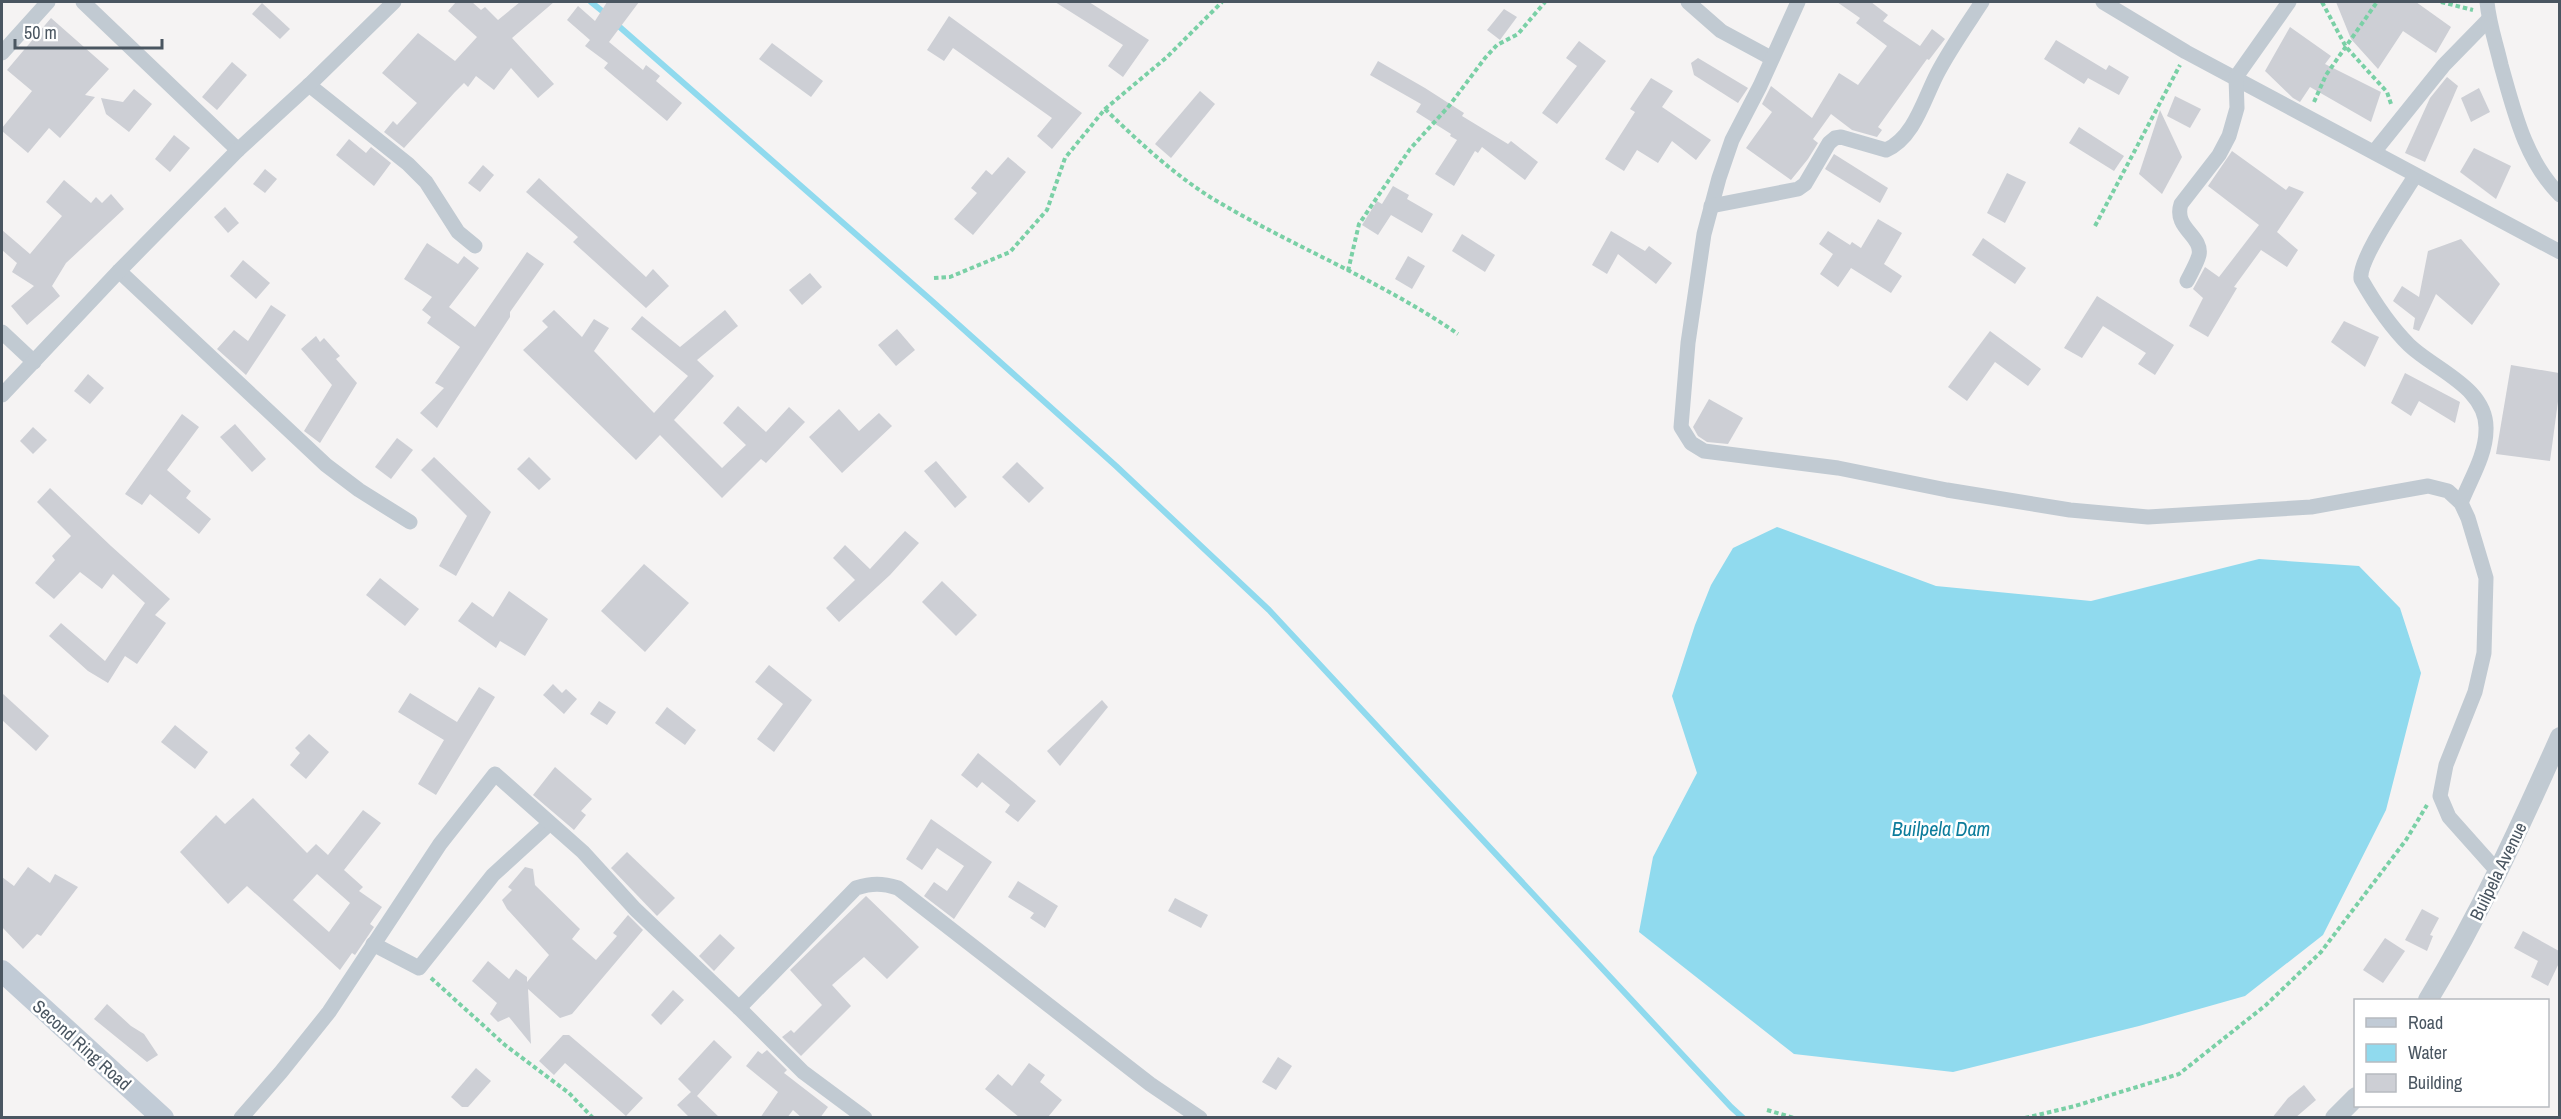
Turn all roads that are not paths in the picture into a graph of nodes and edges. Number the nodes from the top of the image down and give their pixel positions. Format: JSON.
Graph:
{"nodes":[{"id":1,"x":48,"y":2,"type":"edge"},
{"id":2,"x":83,"y":2,"type":"edge"},
{"id":3,"x":394,"y":2,"type":"edge"},
{"id":4,"x":1688,"y":2,"type":"edge"},
{"id":5,"x":1798,"y":2,"type":"edge"},
{"id":6,"x":1982,"y":2,"type":"edge"},
{"id":7,"x":2103,"y":2,"type":"edge"},
{"id":8,"x":2289,"y":2,"type":"edge"},
{"id":9,"x":2488,"y":12,"type":"edge"},
{"id":10,"x":2,"y":53,"type":"edge"},
{"id":11,"x":1771,"y":58,"type":"junction"},
{"id":12,"x":2236,"y":76,"type":"junction"},
{"id":13,"x":309,"y":85,"type":"junction"},
{"id":14,"x":238,"y":150,"type":"junction"},
{"id":15,"x":2374,"y":152,"type":"junction"},
{"id":16,"x":2415,"y":176,"type":"junction"},
{"id":17,"x":2559,"y":195,"type":"edge"},
{"id":18,"x":1711,"y":206,"type":"junction"},
{"id":19,"x":475,"y":246,"type":"dead end"},
{"id":20,"x":2559,"y":252,"type":"edge"},
{"id":21,"x":119,"y":271,"type":"junction"},
{"id":22,"x":2187,"y":281,"type":"dead end"},
{"id":23,"x":2,"y":332,"type":"edge"},
{"id":24,"x":34,"y":363,"type":"junction"},
{"id":25,"x":2,"y":395,"type":"edge"},
{"id":26,"x":2461,"y":503,"type":"junction"},
{"id":27,"x":410,"y":522,"type":"dead end"},
{"id":28,"x":2559,"y":737,"type":"edge"},
{"id":29,"x":549,"y":824,"type":"junction"},
{"id":30,"x":2498,"y":872,"type":"junction"},
{"id":31,"x":373,"y":944,"type":"junction"},
{"id":32,"x":2,"y":971,"type":"edge"},
{"id":33,"x":2429,"y":999,"type":"edge"},
{"id":34,"x":739,"y":1008,"type":"junction"},
{"id":35,"x":2354,"y":1098,"type":"edge"},
{"id":36,"x":163,"y":1118,"type":"edge"},
{"id":37,"x":241,"y":1118,"type":"edge"},
{"id":38,"x":865,"y":1118,"type":"edge"},
{"id":39,"x":1200,"y":1118,"type":"edge"},
{"id":40,"x":2335,"y":1118,"type":"edge"}],
"edges":[{"from":1,"to":10,"type":"street"},
{"from":2,"to":14,"type":"street"},
{"from":3,"to":13,"type":"street"},
{"from":4,"to":11,"type":"street"},
{"from":5,"to":11,"type":"street"},
{"from":6,"to":18,"type":"street"},
{"from":7,"to":12,"type":"street"},
{"from":8,"to":12,"type":"street"},
{"from":9,"to":15,"type":"street"},
{"from":9,"to":17,"type":"street"},
{"from":11,"to":18,"type":"street"},
{"from":12,"to":15,"type":"street"},
{"from":12,"to":22,"type":"street"},
{"from":13,"to":14,"type":"street"},
{"from":13,"to":19,"type":"street"},
{"from":14,"to":21,"type":"street"},
{"from":15,"to":16,"type":"street"},
{"from":16,"to":20,"type":"street"},
{"from":16,"to":26,"type":"street"},
{"from":18,"to":26,"type":"street"},
{"from":21,"to":24,"type":"street"},
{"from":21,"to":27,"type":"street"},
{"from":23,"to":24,"type":"street"},
{"from":24,"to":25,"type":"street"},
{"from":26,"to":30,"type":"street"},
{"from":28,"to":30,"type":"street","name":"Builpela Avenue"},
{"from":29,"to":31,"type":"street"},
{"from":29,"to":31,"type":"street"},
{"from":29,"to":34,"type":"street"},
{"from":30,"to":33,"type":"street","name":"Builpela Avenue"},
{"from":31,"to":37,"type":"street"},
{"from":32,"to":36,"type":"main road","name":"Second Ring Road"},
{"from":34,"to":38,"type":"street"},
{"from":34,"to":39,"type":"street"},
{"from":35,"to":40,"type":"street"}]}
